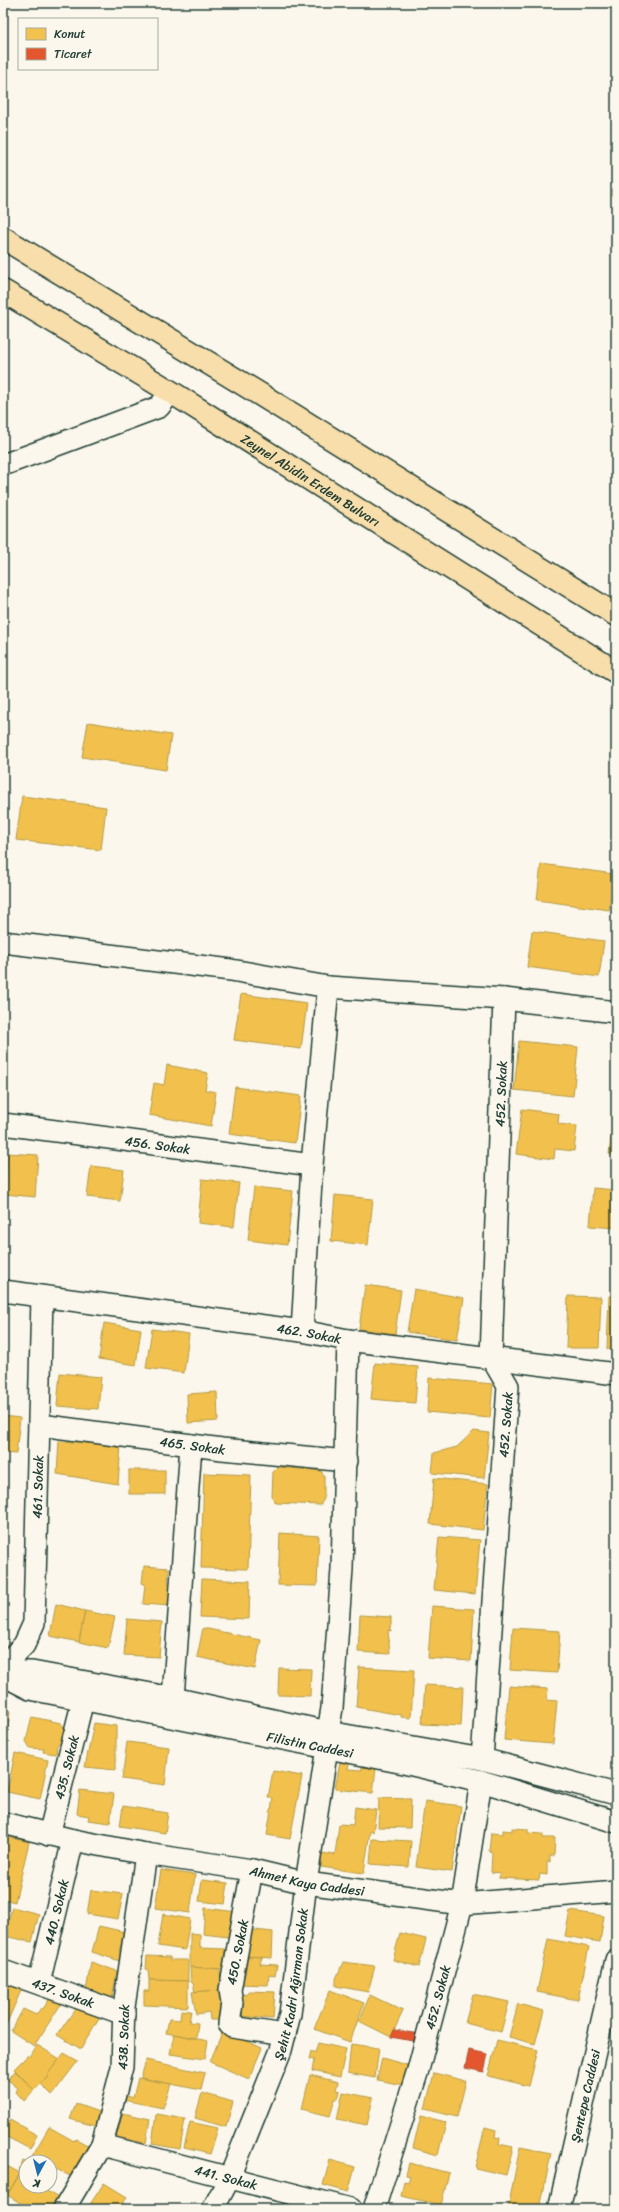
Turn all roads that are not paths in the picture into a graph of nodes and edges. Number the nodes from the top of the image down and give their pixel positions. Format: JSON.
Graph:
{"nodes":[{"id":1,"x":3,"y":238,"type":"edge"},
{"id":2,"x":3,"y":291,"type":"edge"},
{"id":3,"x":171,"y":392,"type":"junction"},
{"id":4,"x":3,"y":465,"type":"edge"},
{"id":5,"x":616,"y":615,"type":"edge"},
{"id":6,"x":616,"y":672,"type":"edge"},
{"id":7,"x":3,"y":942,"type":"edge"},
{"id":8,"x":328,"y":987,"type":"junction"},
{"id":9,"x":504,"y":999,"type":"junction"},
{"id":10,"x":616,"y":1012,"type":"edge"},
{"id":11,"x":3,"y":1124,"type":"edge"},
{"id":12,"x":312,"y":1165,"type":"junction"},
{"id":13,"x":3,"y":1291,"type":"edge"},
{"id":14,"x":42,"y":1297,"type":"junction"},
{"id":15,"x":302,"y":1331,"type":"junction"},
{"id":16,"x":348,"y":1340,"type":"junction"},
{"id":17,"x":491,"y":1357,"type":"junction"},
{"id":18,"x":616,"y":1374,"type":"edge"},
{"id":19,"x":40,"y":1425,"type":"junction"},
{"id":20,"x":191,"y":1445,"type":"junction"},
{"id":21,"x":346,"y":1461,"type":"junction"},
{"id":22,"x":3,"y":1666,"type":"edge"},
{"id":23,"x":3,"y":1673,"type":"edge"},
{"id":24,"x":173,"y":1698,"type":"junction"},
{"id":25,"x":83,"y":1700,"type":"junction"},
{"id":26,"x":328,"y":1740,"type":"junction"},
{"id":27,"x":482,"y":1759,"type":"junction"},
{"id":28,"x":481,"y":1781,"type":"junction"},
{"id":29,"x":616,"y":1794,"type":"edge"},
{"id":30,"x":616,"y":1822,"type":"edge"},
{"id":31,"x":3,"y":1823,"type":"edge"},
{"id":32,"x":49,"y":1835,"type":"junction"},
{"id":33,"x":73,"y":1840,"type":"junction"},
{"id":34,"x":146,"y":1854,"type":"junction"},
{"id":35,"x":252,"y":1870,"type":"junction"},
{"id":36,"x":306,"y":1882,"type":"junction"},
{"id":37,"x":616,"y":1891,"type":"edge"},
{"id":38,"x":462,"y":1904,"type":"junction"},
{"id":39,"x":616,"y":1960,"type":"edge"},
{"id":40,"x":3,"y":1971,"type":"edge"},
{"id":41,"x":39,"y":1983,"type":"junction"},
{"id":42,"x":611,"y":2007,"type":"edge"},
{"id":43,"x":124,"y":2014,"type":"junction"},
{"id":44,"x":285,"y":2035,"type":"junction"},
{"id":45,"x":102,"y":2145,"type":"junction"},
{"id":46,"x":230,"y":2176,"type":"junction"},
{"id":47,"x":64,"y":2209,"type":"edge"},
{"id":48,"x":214,"y":2209,"type":"edge"},
{"id":49,"x":351,"y":2209,"type":"edge"},
{"id":50,"x":374,"y":2209,"type":"edge"},
{"id":51,"x":559,"y":2209,"type":"edge"}],
"edges":[{"from":1,"to":5,"type":"main road"},
{"from":2,"to":3,"type":"main road","name":"Zeynel Abidin Erdem Bulvarı"},
{"from":3,"to":4,"type":"street"},
{"from":3,"to":6,"type":"main road","name":"Zeynel Abidin Erdem Bulvarı"},
{"from":7,"to":8,"type":"street"},
{"from":8,"to":9,"type":"street"},
{"from":8,"to":12,"type":"street"},
{"from":9,"to":10,"type":"street"},
{"from":9,"to":17,"type":"street","name":"452. Sokak"},
{"from":11,"to":12,"type":"street","name":"456. Sokak"},
{"from":12,"to":15,"type":"street"},
{"from":13,"to":14,"type":"street","name":"462. Sokak"},
{"from":14,"to":15,"type":"street","name":"462. Sokak"},
{"from":14,"to":19,"type":"street","name":"461. Sokak"},
{"from":15,"to":16,"type":"street","name":"462. Sokak"},
{"from":16,"to":17,"type":"street","name":"462. Sokak"},
{"from":16,"to":21,"type":"street","name":"Şehit Kadri Ağırman Sokak"},
{"from":17,"to":18,"type":"street","name":"462. Sokak"},
{"from":17,"to":27,"type":"street","name":"452. Sokak"},
{"from":19,"to":20,"type":"street","name":"465. Sokak"},
{"from":19,"to":22,"type":"street","name":"461. Sokak"},
{"from":20,"to":21,"type":"street","name":"465. Sokak"},
{"from":20,"to":24,"type":"street"},
{"from":21,"to":26,"type":"street","name":"Şehit Kadri Ağırman Sokak"},
{"from":23,"to":24,"type":"street","name":"Filistin Caddesi"},
{"from":23,"to":25,"type":"street","name":"Filistin Caddesi"},
{"from":24,"to":26,"type":"street","name":"Filistin Caddesi"},
{"from":25,"to":26,"type":"street","name":"Filistin Caddesi"},
{"from":25,"to":32,"type":"street","name":"435. Sokak"},
{"from":26,"to":27,"type":"street","name":"Filistin Caddesi"},
{"from":26,"to":28,"type":"street","name":"Filistin Caddesi"},
{"from":26,"to":36,"type":"street","name":"Şehit Kadri Ağırman Sokak"},
{"from":27,"to":29,"type":"street","name":"Filistin Caddesi"},
{"from":28,"to":30,"type":"street","name":"Filistin Caddesi"},
{"from":28,"to":38,"type":"street","name":"452. Sokak"},
{"from":31,"to":32,"type":"street","name":"Ahmet Kaya Caddesi"},
{"from":32,"to":33,"type":"street","name":"Ahmet Kaya Caddesi"},
{"from":33,"to":34,"type":"street","name":"Ahmet Kaya Caddesi"},
{"from":33,"to":41,"type":"street","name":"440. Sokak"},
{"from":34,"to":35,"type":"street","name":"Ahmet Kaya Caddesi"},
{"from":34,"to":43,"type":"street","name":"438. Sokak"},
{"from":35,"to":36,"type":"street","name":"Ahmet Kaya Caddesi"},
{"from":35,"to":44,"type":"street","name":"450. Sokak"},
{"from":36,"to":38,"type":"street","name":"Ahmet Kaya Caddesi"},
{"from":36,"to":44,"type":"street","name":"Şehit Kadri Ağırman Sokak"},
{"from":37,"to":38,"type":"street","name":"Ahmet Kaya Caddesi"},
{"from":38,"to":50,"type":"street","name":"452. Sokak"},
{"from":39,"to":42,"type":"street","name":"Şentepe Caddesi"},
{"from":40,"to":41,"type":"street","name":"437. Sokak"},
{"from":41,"to":43,"type":"street","name":"437. Sokak"},
{"from":42,"to":51,"type":"street","name":"Şentepe Caddesi"},
{"from":43,"to":45,"type":"street","name":"438. Sokak"},
{"from":44,"to":46,"type":"street","name":"Şehit Kadri Ağırman Sokak"},
{"from":45,"to":46,"type":"street","name":"441. Sokak"},
{"from":45,"to":47,"type":"street","name":"438. Sokak"},
{"from":46,"to":48,"type":"street","name":"Şehit Kadri Ağırman Sokak"},
{"from":46,"to":49,"type":"street","name":"441. Sokak"}]}
